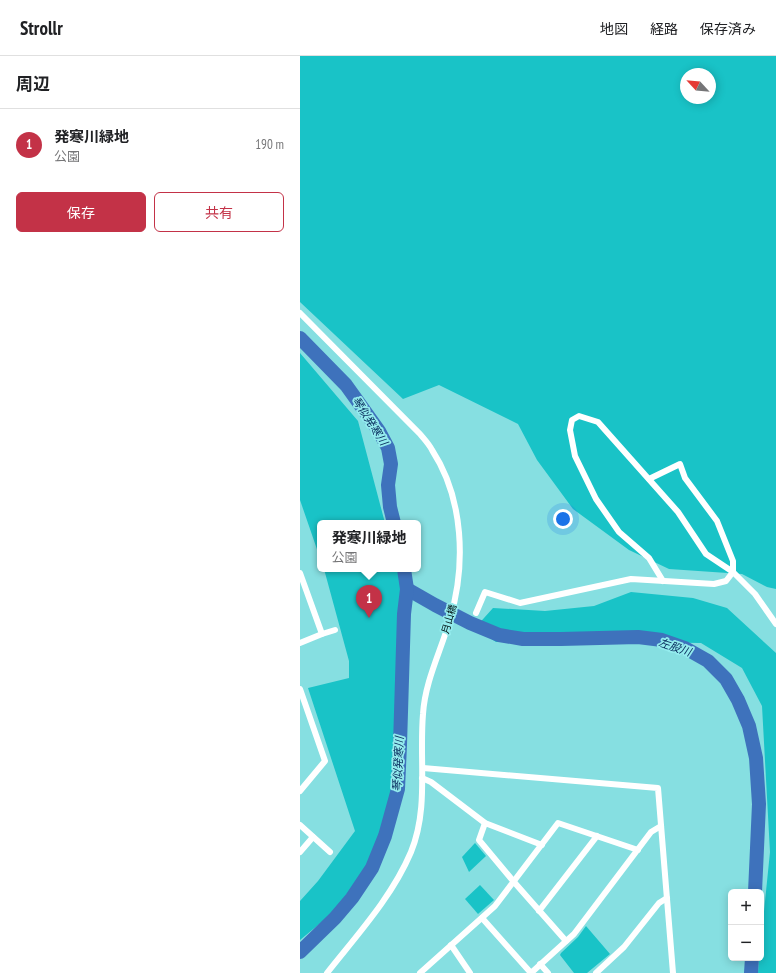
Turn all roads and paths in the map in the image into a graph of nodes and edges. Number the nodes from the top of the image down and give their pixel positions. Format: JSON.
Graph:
{"nodes":[{"id":1,"x":300,"y":313,"type":"edge"},
{"id":2,"x":649,"y":479,"type":"junction"},
{"id":3,"x":734,"y":572,"type":"junction"},
{"id":4,"x":300,"y":573,"type":"edge"},
{"id":5,"x":663,"y":581,"type":"junction"},
{"id":6,"x":476,"y":613,"type":"dead end"},
{"id":7,"x":776,"y":624,"type":"edge"},
{"id":8,"x":335,"y":630,"type":"dead end"},
{"id":9,"x":322,"y":634,"type":"junction"},
{"id":10,"x":300,"y":643,"type":"edge"},
{"id":11,"x":300,"y":689,"type":"edge"},
{"id":12,"x":302,"y":699,"type":"edge"},
{"id":13,"x":423,"y":768,"type":"junction"},
{"id":14,"x":422,"y":778,"type":"junction"},
{"id":15,"x":300,"y":790,"type":"edge"},
{"id":16,"x":485,"y":823,"type":"junction"},
{"id":17,"x":300,"y":825,"type":"edge"},
{"id":18,"x":661,"y":826,"type":"junction"},
{"id":19,"x":597,"y":836,"type":"junction"},
{"id":20,"x":313,"y":837,"type":"junction"},
{"id":21,"x":542,"y":845,"type":"junction"},
{"id":22,"x":638,"y":850,"type":"junction"},
{"id":23,"x":300,"y":852,"type":"edge"},
{"id":24,"x":330,"y":852,"type":"dead end"},
{"id":25,"x":514,"y":882,"type":"junction"},
{"id":26,"x":667,"y":898,"type":"junction"},
{"id":27,"x":539,"y":911,"type":"junction"},
{"id":28,"x":482,"y":918,"type":"junction"},
{"id":29,"x":566,"y":941,"type":"junction"},
{"id":30,"x":451,"y":945,"type":"junction"},
{"id":31,"x":540,"y":964,"type":"junction"},
{"id":32,"x":327,"y":973,"type":"edge"},
{"id":33,"x":420,"y":973,"type":"edge"},
{"id":34,"x":470,"y":973,"type":"edge"},
{"id":35,"x":531,"y":973,"type":"edge"},
{"id":36,"x":548,"y":973,"type":"edge"},
{"id":37,"x":596,"y":973,"type":"edge"},
{"id":38,"x":673,"y":973,"type":"edge"}],
"edges":[{"from":1,"to":13,"type":"street","name":"月山橋"},
{"from":2,"to":3,"type":"street"},
{"from":2,"to":3,"type":"street"},
{"from":2,"to":5,"type":"street"},
{"from":3,"to":5,"type":"street"},
{"from":3,"to":7,"type":"street"},
{"from":4,"to":9,"type":"street"},
{"from":5,"to":6,"type":"street"},
{"from":8,"to":9,"type":"street"},
{"from":9,"to":10,"type":"street"},
{"from":11,"to":12,"type":"street"},
{"from":12,"to":15,"type":"street"},
{"from":13,"to":14,"type":"street","name":"月山橋"},
{"from":13,"to":18,"type":"street"},
{"from":14,"to":16,"type":"street"},
{"from":14,"to":32,"type":"street","name":"月山橋"},
{"from":16,"to":21,"type":"street"},
{"from":16,"to":25,"type":"street"},
{"from":17,"to":20,"type":"street"},
{"from":18,"to":22,"type":"street"},
{"from":18,"to":26,"type":"street"},
{"from":19,"to":21,"type":"street"},
{"from":19,"to":22,"type":"street"},
{"from":19,"to":27,"type":"street"},
{"from":20,"to":23,"type":"street"},
{"from":20,"to":24,"type":"street"},
{"from":21,"to":25,"type":"street"},
{"from":22,"to":29,"type":"street"},
{"from":25,"to":27,"type":"street"},
{"from":25,"to":28,"type":"street"},
{"from":26,"to":37,"type":"street"},
{"from":26,"to":38,"type":"street"},
{"from":27,"to":29,"type":"street"},
{"from":28,"to":30,"type":"street"},
{"from":28,"to":35,"type":"street"},
{"from":29,"to":31,"type":"street"},
{"from":30,"to":33,"type":"street"},
{"from":30,"to":34,"type":"street"},
{"from":31,"to":35,"type":"street"},
{"from":31,"to":36,"type":"street"}]}
